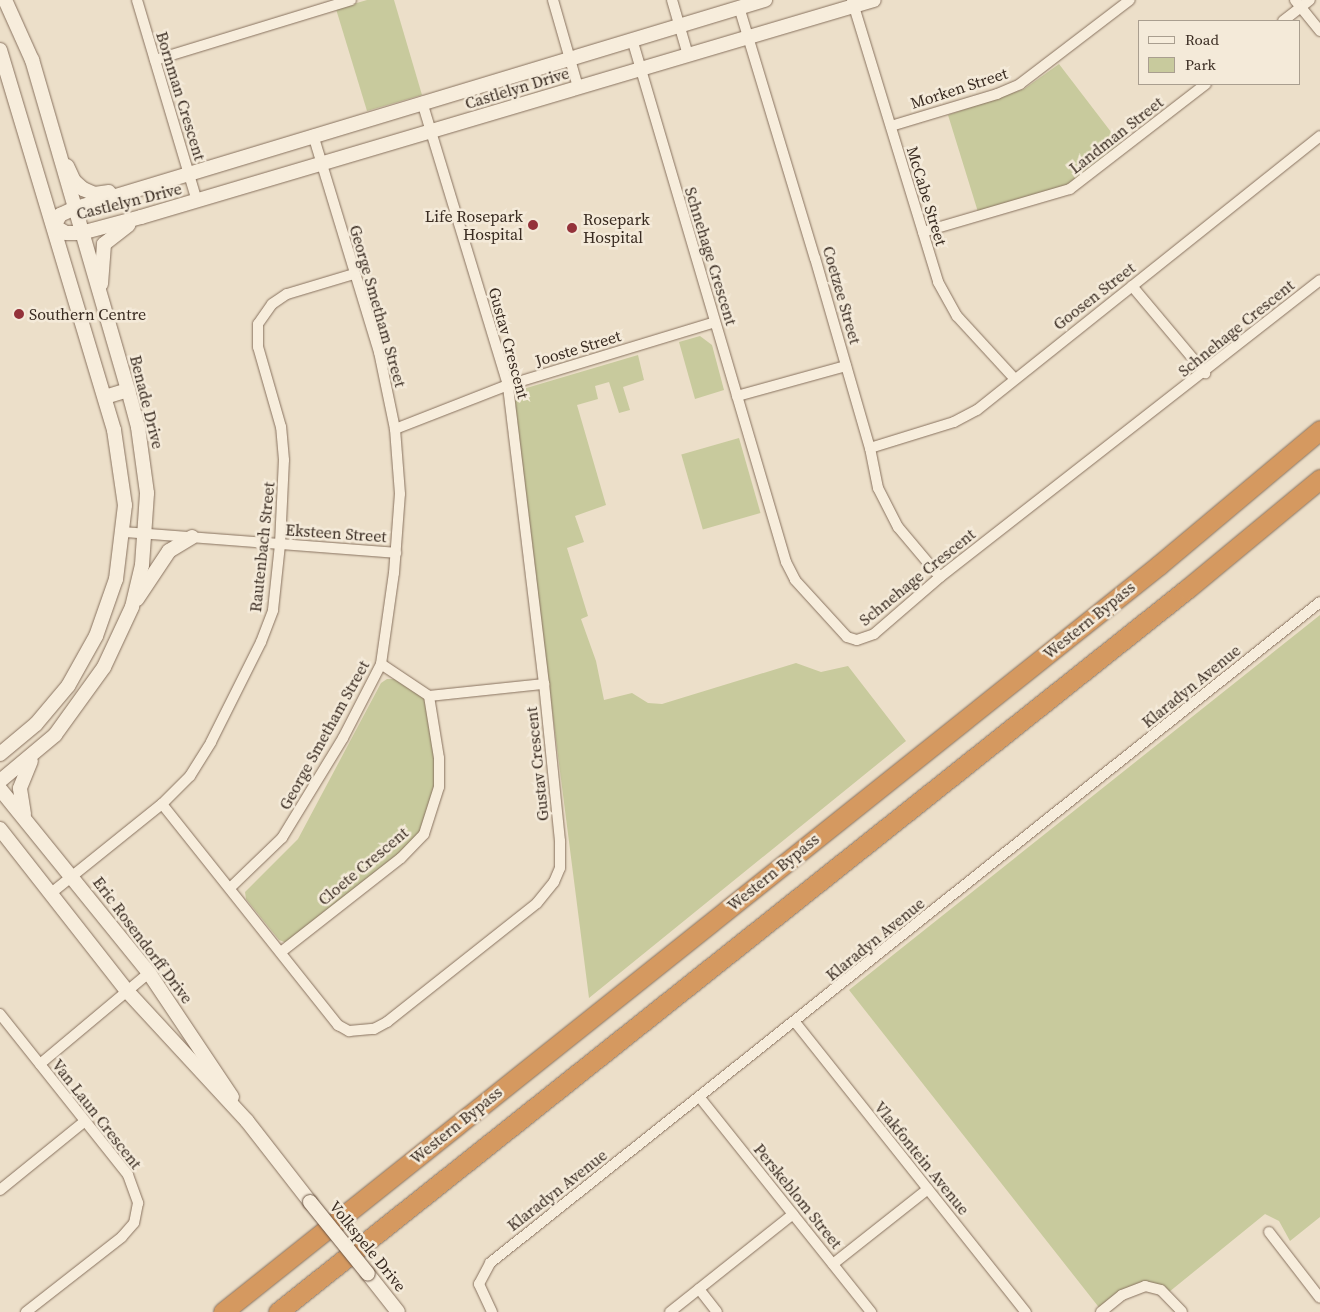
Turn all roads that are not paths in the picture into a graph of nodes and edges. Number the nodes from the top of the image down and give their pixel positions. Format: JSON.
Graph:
{"nodes":[{"id":1,"x":5,"y":0,"type":"edge"},
{"id":2,"x":137,"y":0,"type":"edge"},
{"id":3,"x":352,"y":0,"type":"edge"},
{"id":4,"x":553,"y":0,"type":"edge"},
{"id":5,"x":672,"y":0,"type":"edge"},
{"id":6,"x":764,"y":0,"type":"edge"},
{"id":7,"x":874,"y":0,"type":"edge"},
{"id":8,"x":1130,"y":0,"type":"edge"},
{"id":9,"x":1310,"y":0,"type":"edge"},
{"id":10,"x":853,"y":3,"type":"edge"},
{"id":11,"x":324,"y":4,"type":"edge"},
{"id":12,"x":1298,"y":4,"type":"edge"},
{"id":13,"x":739,"y":7,"type":"junction"},
{"id":14,"x":1285,"y":20,"type":"edge"},
{"id":15,"x":679,"y":25,"type":"junction"},
{"id":16,"x":1320,"y":32,"type":"edge"},
{"id":17,"x":748,"y":36,"type":"junction"},
{"id":18,"x":632,"y":39,"type":"junction"},
{"id":19,"x":0,"y":50,"type":"edge"},
{"id":20,"x":688,"y":55,"type":"junction"},
{"id":21,"x":570,"y":58,"type":"junction"},
{"id":22,"x":155,"y":60,"type":"junction"},
{"id":23,"x":640,"y":69,"type":"junction"},
{"id":24,"x":1205,"y":85,"type":"edge"},
{"id":25,"x":578,"y":87,"type":"junction"},
{"id":26,"x":422,"y":102,"type":"junction"},
{"id":27,"x":891,"y":126,"type":"junction"},
{"id":28,"x":431,"y":132,"type":"junction"},
{"id":29,"x":314,"y":135,"type":"junction"},
{"id":30,"x":1320,"y":136,"type":"edge"},
{"id":31,"x":54,"y":140,"type":"junction"},
{"id":32,"x":323,"y":164,"type":"junction"},
{"id":33,"x":189,"y":173,"type":"junction"},
{"id":34,"x":138,"y":188,"type":"junction"},
{"id":35,"x":197,"y":201,"type":"junction"},
{"id":36,"x":73,"y":209,"type":"junction"},
{"id":37,"x":141,"y":217,"type":"junction"},
{"id":38,"x":54,"y":226,"type":"junction"},
{"id":39,"x":923,"y":232,"type":"junction"},
{"id":40,"x":80,"y":233,"type":"junction"},
{"id":41,"x":354,"y":274,"type":"junction"},
{"id":42,"x":1320,"y":280,"type":"edge"},
{"id":43,"x":1132,"y":286,"type":"junction"},
{"id":44,"x":101,"y":299,"type":"junction"},
{"id":45,"x":715,"y":322,"type":"junction"},
{"id":46,"x":846,"y":366,"type":"junction"},
{"id":47,"x":1205,"y":373,"type":"junction"},
{"id":48,"x":1014,"y":378,"type":"junction"},
{"id":49,"x":508,"y":385,"type":"junction"},
{"id":50,"x":128,"y":390,"type":"junction"},
{"id":51,"x":737,"y":396,"type":"junction"},
{"id":52,"x":104,"y":397,"type":"junction"},
{"id":53,"x":394,"y":428,"type":"junction"},
{"id":54,"x":1320,"y":430,"type":"edge"},
{"id":55,"x":870,"y":448,"type":"junction"},
{"id":56,"x":1320,"y":479,"type":"edge"},
{"id":57,"x":124,"y":532,"type":"junction"},
{"id":58,"x":146,"y":533,"type":"junction"},
{"id":59,"x":192,"y":537,"type":"junction"},
{"id":60,"x":280,"y":544,"type":"junction"},
{"id":61,"x":396,"y":553,"type":"junction"},
{"id":62,"x":940,"y":577,"type":"junction"},
{"id":63,"x":1320,"y":602,"type":"edge"},
{"id":64,"x":132,"y":608,"type":"junction"},
{"id":65,"x":381,"y":664,"type":"junction"},
{"id":66,"x":544,"y":684,"type":"junction"},
{"id":67,"x":429,"y":696,"type":"junction"},
{"id":68,"x":37,"y":752,"type":"junction"},
{"id":69,"x":0,"y":754,"type":"edge"},
{"id":70,"x":0,"y":781,"type":"edge"},
{"id":71,"x":0,"y":790,"type":"edge"},
{"id":72,"x":162,"y":804,"type":"junction"},
{"id":73,"x":26,"y":820,"type":"junction"},
{"id":74,"x":3,"y":834,"type":"edge"},
{"id":75,"x":73,"y":876,"type":"junction"},
{"id":76,"x":231,"y":888,"type":"junction"},
{"id":77,"x":50,"y":894,"type":"junction"},
{"id":78,"x":281,"y":952,"type":"junction"},
{"id":79,"x":149,"y":973,"type":"junction"},
{"id":80,"x":127,"y":991,"type":"junction"},
{"id":81,"x":0,"y":1014,"type":"edge"},
{"id":82,"x":795,"y":1022,"type":"junction"},
{"id":83,"x":200,"y":1046,"type":"junction"},
{"id":84,"x":185,"y":1057,"type":"junction"},
{"id":85,"x":40,"y":1064,"type":"junction"},
{"id":86,"x":700,"y":1099,"type":"junction"},
{"id":87,"x":85,"y":1121,"type":"junction"},
{"id":88,"x":247,"y":1121,"type":"junction"},
{"id":89,"x":928,"y":1189,"type":"junction"},
{"id":90,"x":0,"y":1190,"type":"edge"},
{"id":91,"x":310,"y":1202,"type":"joint"},
{"id":92,"x":793,"y":1214,"type":"junction"},
{"id":93,"x":1269,"y":1232,"type":"dead end"},
{"id":94,"x":833,"y":1264,"type":"junction"},
{"id":95,"x":699,"y":1289,"type":"junction"},
{"id":96,"x":1319,"y":1295,"type":"edge"},
{"id":97,"x":26,"y":1312,"type":"edge"},
{"id":98,"x":223,"y":1312,"type":"edge"},
{"id":99,"x":278,"y":1312,"type":"edge"},
{"id":100,"x":398,"y":1312,"type":"edge"},
{"id":101,"x":492,"y":1312,"type":"edge"},
{"id":102,"x":670,"y":1312,"type":"edge"},
{"id":103,"x":717,"y":1312,"type":"edge"},
{"id":104,"x":871,"y":1312,"type":"edge"},
{"id":105,"x":1026,"y":1312,"type":"edge"},
{"id":106,"x":1101,"y":1312,"type":"edge"},
{"id":107,"x":1182,"y":1312,"type":"edge"}],
"edges":[{"from":1,"to":31,"type":"street","name":"Benade Drive"},
{"from":2,"to":22,"type":"street","name":"Bornman Crescent"},
{"from":3,"to":11,"type":"street"},
{"from":4,"to":21,"type":"street"},
{"from":5,"to":15,"type":"street"},
{"from":6,"to":13,"type":"street","name":"Castlelyn Drive"},
{"from":7,"to":10,"type":"street","name":"Castlelyn Drive"},
{"from":8,"to":27,"type":"street","name":"Morken Street"},
{"from":9,"to":12,"type":"street"},
{"from":10,"to":17,"type":"street","name":"Castlelyn Drive"},
{"from":10,"to":27,"type":"street","name":"McCabe Street"},
{"from":11,"to":22,"type":"street"},
{"from":12,"to":14,"type":"street"},
{"from":12,"to":16,"type":"street"},
{"from":13,"to":15,"type":"street","name":"Castlelyn Drive"},
{"from":13,"to":17,"type":"street","name":"Coetzee Street"},
{"from":15,"to":18,"type":"street","name":"Castlelyn Drive"},
{"from":15,"to":20,"type":"street"},
{"from":17,"to":20,"type":"street","name":"Castlelyn Drive"},
{"from":17,"to":46,"type":"street","name":"Coetzee Street"},
{"from":18,"to":21,"type":"street","name":"Castlelyn Drive"},
{"from":18,"to":23,"type":"street","name":"Schnehage Crescent"},
{"from":19,"to":38,"type":"street"},
{"from":20,"to":23,"type":"street","name":"Castlelyn Drive"},
{"from":21,"to":25,"type":"street"},
{"from":21,"to":26,"type":"street","name":"Castlelyn Drive"},
{"from":22,"to":33,"type":"street","name":"Bornman Crescent"},
{"from":23,"to":25,"type":"street","name":"Castlelyn Drive"},
{"from":23,"to":45,"type":"street","name":"Schnehage Crescent"},
{"from":24,"to":39,"type":"street","name":"Landman Street"},
{"from":25,"to":28,"type":"street","name":"Castlelyn Drive"},
{"from":26,"to":28,"type":"street","name":"Gustav Crescent"},
{"from":26,"to":29,"type":"street","name":"Castlelyn Drive"},
{"from":27,"to":39,"type":"street","name":"McCabe Street"},
{"from":28,"to":32,"type":"street","name":"Castlelyn Drive"},
{"from":28,"to":49,"type":"street","name":"Gustav Crescent"},
{"from":29,"to":32,"type":"street","name":"George Smetham Street"},
{"from":29,"to":33,"type":"street","name":"Castlelyn Drive"},
{"from":30,"to":43,"type":"street","name":"Goosen Street"},
{"from":31,"to":34,"type":"street"},
{"from":31,"to":36,"type":"street","name":"Benade Drive"},
{"from":32,"to":35,"type":"street","name":"Castlelyn Drive"},
{"from":32,"to":41,"type":"street","name":"George Smetham Street"},
{"from":33,"to":34,"type":"street","name":"Castlelyn Drive"},
{"from":33,"to":35,"type":"street","name":"Bornman Crescent"},
{"from":34,"to":36,"type":"street","name":"Castlelyn Drive"},
{"from":35,"to":37,"type":"street","name":"Castlelyn Drive"},
{"from":36,"to":38,"type":"street","name":"Castlelyn Drive"},
{"from":36,"to":40,"type":"street","name":"Benade Drive"},
{"from":37,"to":40,"type":"street","name":"Castlelyn Drive"},
{"from":37,"to":44,"type":"street"},
{"from":38,"to":40,"type":"street","name":"Castlelyn Drive"},
{"from":38,"to":52,"type":"street"},
{"from":39,"to":48,"type":"street","name":"McCabe Street"},
{"from":40,"to":44,"type":"street","name":"Benade Drive"},
{"from":41,"to":53,"type":"street","name":"George Smetham Street"},
{"from":41,"to":60,"type":"street","name":"Rautenbach Street"},
{"from":42,"to":47,"type":"street","name":"Schnehage Crescent"},
{"from":43,"to":47,"type":"street"},
{"from":43,"to":48,"type":"street","name":"Goosen Street"},
{"from":44,"to":50,"type":"street","name":"Benade Drive"},
{"from":45,"to":49,"type":"street","name":"Jooste Street"},
{"from":45,"to":51,"type":"street","name":"Schnehage Crescent"},
{"from":46,"to":51,"type":"street"},
{"from":46,"to":55,"type":"street","name":"Coetzee Street"},
{"from":47,"to":62,"type":"street","name":"Schnehage Crescent"},
{"from":48,"to":55,"type":"street","name":"Goosen Street"},
{"from":49,"to":53,"type":"street","name":"Jooste Street"},
{"from":49,"to":66,"type":"street","name":"Gustav Crescent"},
{"from":50,"to":52,"type":"street"},
{"from":50,"to":58,"type":"street","name":"Benade Drive"},
{"from":51,"to":62,"type":"street","name":"Schnehage Crescent"},
{"from":52,"to":57,"type":"street"},
{"from":53,"to":61,"type":"street","name":"George Smetham Street"},
{"from":54,"to":98,"type":"highway","name":"Western Bypass"},
{"from":55,"to":62,"type":"street","name":"Coetzee Street"},
{"from":56,"to":99,"type":"highway"},
{"from":57,"to":58,"type":"street","name":"Eksteen Street"},
{"from":57,"to":69,"type":"street"},
{"from":58,"to":59,"type":"street","name":"Eksteen Street"},
{"from":58,"to":64,"type":"street","name":"Benade Drive"},
{"from":59,"to":60,"type":"street","name":"Eksteen Street"},
{"from":59,"to":64,"type":"street"},
{"from":60,"to":61,"type":"street","name":"Eksteen Street"},
{"from":60,"to":72,"type":"street","name":"Rautenbach Street"},
{"from":61,"to":65,"type":"street","name":"George Smetham Street"},
{"from":63,"to":82,"type":"street","name":"Klaradyn Avenue"},
{"from":64,"to":68,"type":"street","name":"Benade Drive"},
{"from":65,"to":67,"type":"street"},
{"from":65,"to":76,"type":"street","name":"George Smetham Street"},
{"from":66,"to":67,"type":"street"},
{"from":66,"to":78,"type":"street","name":"Gustav Crescent"},
{"from":67,"to":78,"type":"street","name":"Cloete Crescent"},
{"from":68,"to":70,"type":"street","name":"Benade Drive"},
{"from":68,"to":73,"type":"street"},
{"from":71,"to":73,"type":"street","name":"Eric Rosendorff Drive"},
{"from":72,"to":75,"type":"street","name":"Rautenbach Street"},
{"from":72,"to":76,"type":"street","name":"Gustav Crescent"},
{"from":73,"to":75,"type":"street","name":"Eric Rosendorff Drive"},
{"from":74,"to":77,"type":"street","name":"Eric Rosendorff Drive"},
{"from":75,"to":77,"type":"street","name":"Rautenbach Street"},
{"from":75,"to":79,"type":"street","name":"Eric Rosendorff Drive"},
{"from":76,"to":78,"type":"street","name":"Gustav Crescent"},
{"from":77,"to":80,"type":"street","name":"Eric Rosendorff Drive"},
{"from":79,"to":80,"type":"street"},
{"from":79,"to":83,"type":"street","name":"Eric Rosendorff Drive"},
{"from":80,"to":84,"type":"street","name":"Eric Rosendorff Drive"},
{"from":80,"to":85,"type":"street"},
{"from":81,"to":85,"type":"street","name":"Van Laun Crescent"},
{"from":82,"to":86,"type":"street","name":"Klaradyn Avenue"},
{"from":82,"to":89,"type":"street","name":"Vlakfontein Avenue"},
{"from":83,"to":84,"type":"street"},
{"from":83,"to":88,"type":"street","name":"Eric Rosendorff Drive"},
{"from":84,"to":88,"type":"street","name":"Eric Rosendorff Drive"},
{"from":85,"to":87,"type":"street","name":"Van Laun Crescent"},
{"from":86,"to":92,"type":"street","name":"Perskeblom Street"},
{"from":86,"to":101,"type":"street","name":"Klaradyn Avenue"},
{"from":87,"to":90,"type":"street"},
{"from":87,"to":97,"type":"street","name":"Van Laun Crescent"},
{"from":88,"to":91,"type":"street","name":"Eric Rosendorff Drive"},
{"from":89,"to":94,"type":"street"},
{"from":89,"to":105,"type":"street","name":"Vlakfontein Avenue"},
{"from":91,"to":100,"type":"street","name":"Volkspele Drive","bridge":true},
{"from":92,"to":94,"type":"street","name":"Perskeblom Street"},
{"from":92,"to":95,"type":"street"},
{"from":93,"to":96,"type":"street"},
{"from":94,"to":104,"type":"street","name":"Perskeblom Street"},
{"from":95,"to":102,"type":"street"},
{"from":95,"to":103,"type":"street"},
{"from":106,"to":107,"type":"street"}]}
